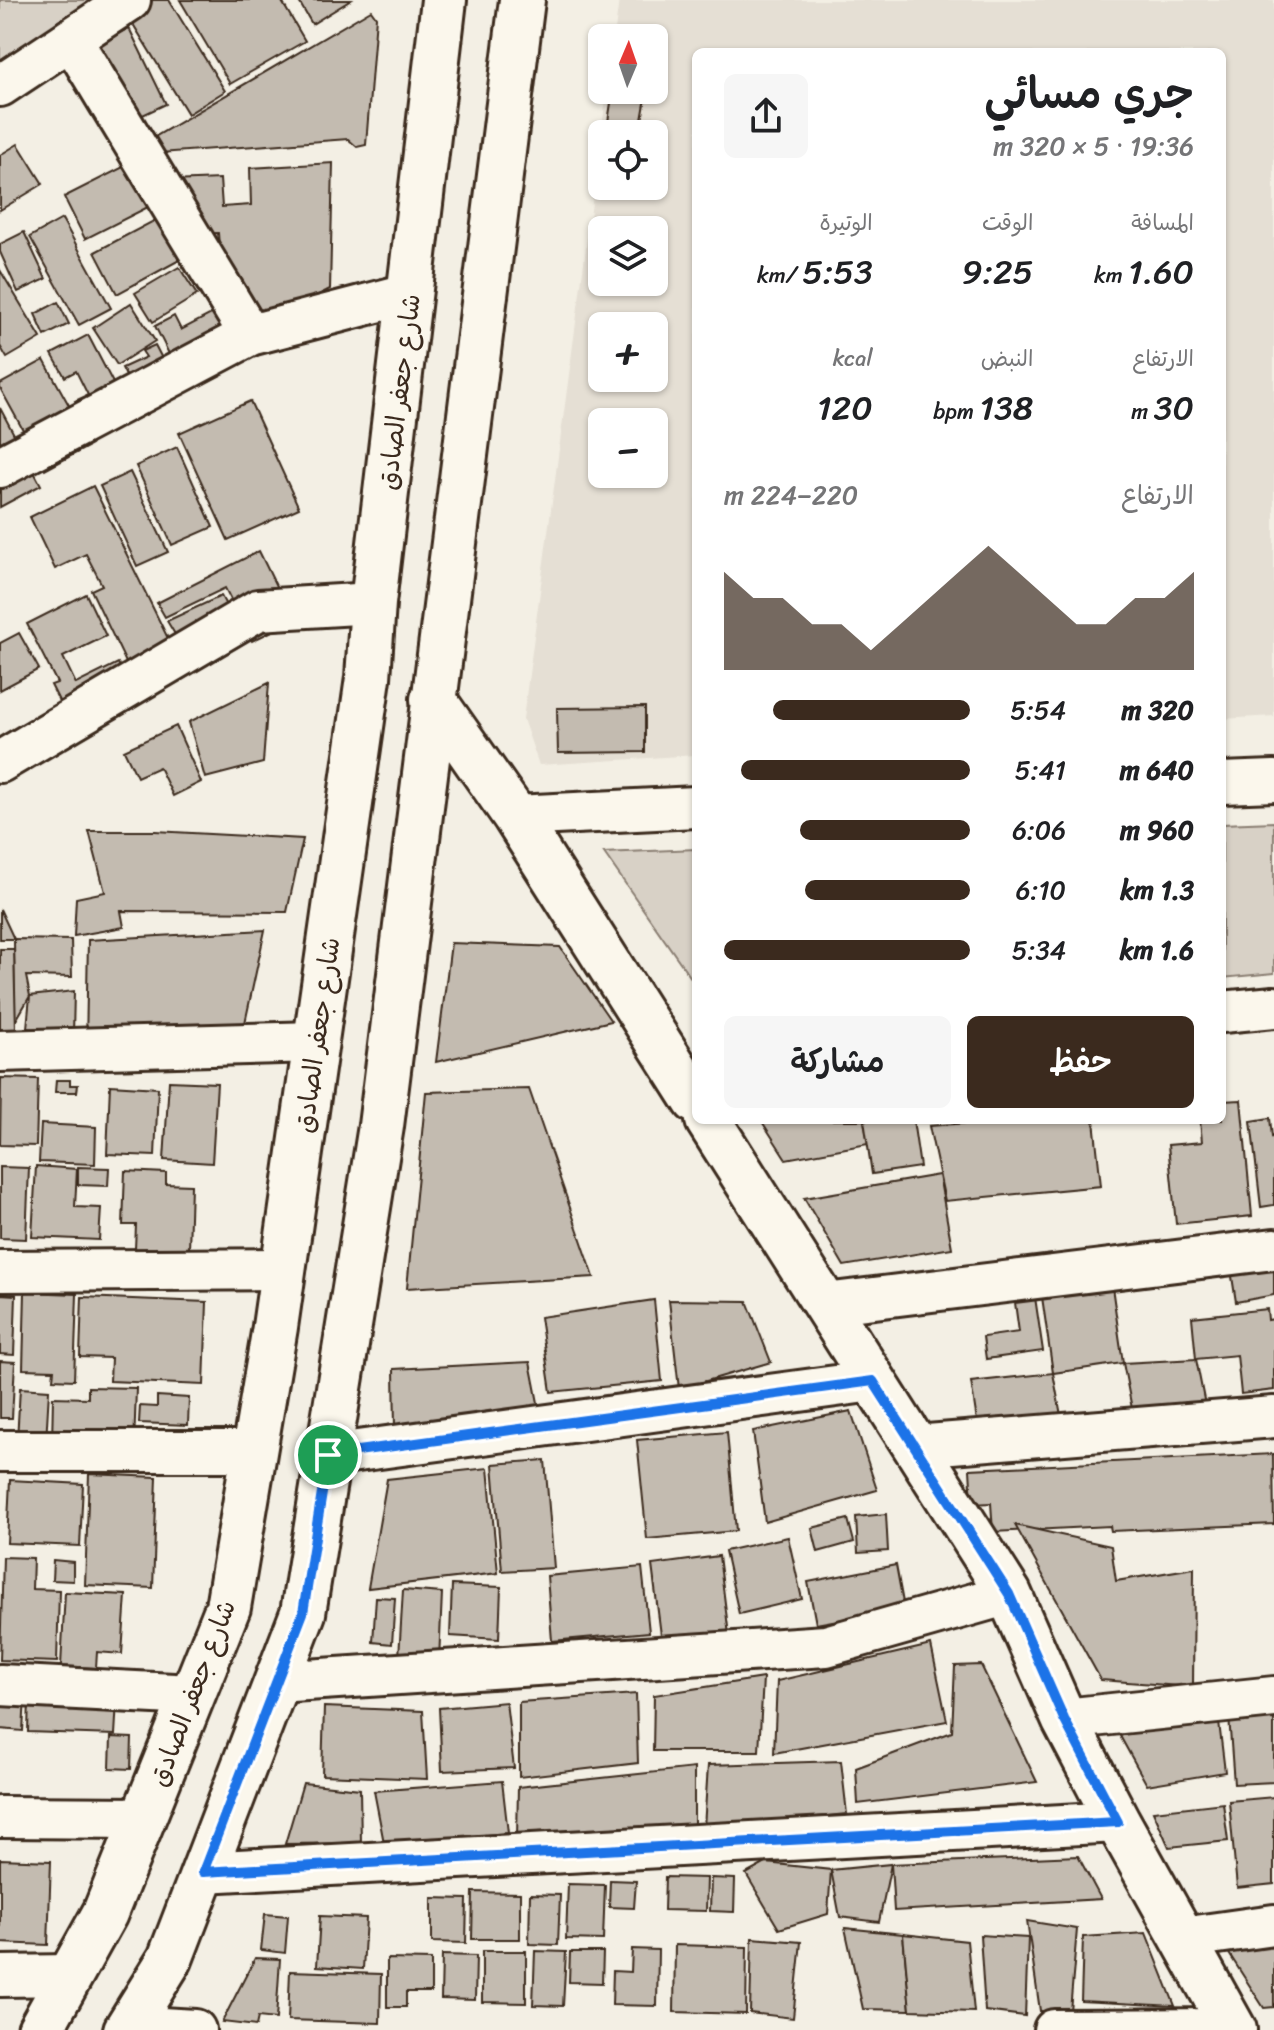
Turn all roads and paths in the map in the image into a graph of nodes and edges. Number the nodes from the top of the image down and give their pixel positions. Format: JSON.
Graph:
{"nodes":[{"id":1,"x":130,"y":0,"type":"edge"},
{"id":2,"x":444,"y":0,"type":"edge"},
{"id":3,"x":522,"y":0,"type":"edge"},
{"id":4,"x":71,"y":39,"type":"junction"},
{"id":5,"x":0,"y":86,"type":"edge"},
{"id":6,"x":411,"y":293,"type":"junction"},
{"id":7,"x":250,"y":335,"type":"junction"},
{"id":8,"x":0,"y":467,"type":"edge"},
{"id":9,"x":373,"y":603,"type":"junction"},
{"id":10,"x":433,"y":699,"type":"junction"},
{"id":11,"x":0,"y":762,"type":"edge"},
{"id":12,"x":1274,"y":781,"type":"edge"},
{"id":13,"x":1226,"y":783,"type":"edge"},
{"id":14,"x":692,"y":807,"type":"edge"},
{"id":15,"x":515,"y":816,"type":"junction"},
{"id":16,"x":1274,"y":1007,"type":"edge"},
{"id":17,"x":1226,"y":1012,"type":"edge"},
{"id":18,"x":316,"y":1042,"type":"junction"},
{"id":19,"x":0,"y":1051,"type":"edge"},
{"id":20,"x":685,"y":1064,"type":"edge"},
{"id":21,"x":692,"y":1088,"type":"edge"},
{"id":22,"x":711,"y":1124,"type":"edge"},
{"id":23,"x":1274,"y":1249,"type":"edge"},
{"id":24,"x":283,"y":1269,"type":"junction"},
{"id":25,"x":0,"y":1271,"type":"edge"},
{"id":26,"x":825,"y":1304,"type":"junction"},
{"id":27,"x":873,"y":1381,"type":"junction"},
{"id":28,"x":1274,"y":1417,"type":"edge"},
{"id":29,"x":915,"y":1446,"type":"junction"},
{"id":30,"x":0,"y":1451,"type":"edge"},
{"id":31,"x":254,"y":1451,"type":"junction"},
{"id":32,"x":328,"y":1455,"type":"junction"},
{"id":33,"x":1009,"y":1594,"type":"junction"},
{"id":34,"x":276,"y":1682,"type":"junction"},
{"id":35,"x":0,"y":1685,"type":"edge"},
{"id":36,"x":193,"y":1695,"type":"junction"},
{"id":37,"x":1274,"y":1697,"type":"edge"},
{"id":38,"x":1064,"y":1719,"type":"junction"},
{"id":39,"x":0,"y":1817,"type":"edge"},
{"id":40,"x":144,"y":1818,"type":"junction"},
{"id":41,"x":1118,"y":1822,"type":"junction"},
{"id":42,"x":203,"y":1872,"type":"junction"},
{"id":43,"x":1274,"y":1925,"type":"edge"},
{"id":44,"x":1182,"y":1938,"type":"junction"},
{"id":45,"x":71,"y":1975,"type":"junction"},
{"id":46,"x":0,"y":1976,"type":"edge"},
{"id":47,"x":127,"y":2028,"type":"edge"},
{"id":48,"x":40,"y":2030,"type":"edge"},
{"id":49,"x":195,"y":2030,"type":"edge"},
{"id":50,"x":1054,"y":2030,"type":"edge"},
{"id":51,"x":1234,"y":2030,"type":"edge"}],
"edges":[{"from":1,"to":4,"type":"street"},
{"from":2,"to":6,"type":"main road","name":"شارع جعفر الصادق"},
{"from":3,"to":10,"type":"main road"},
{"from":4,"to":5,"type":"street"},
{"from":4,"to":7,"type":"street"},
{"from":6,"to":7,"type":"street"},
{"from":6,"to":9,"type":"main road","name":"شارع جعفر الصادق"},
{"from":7,"to":8,"type":"street"},
{"from":9,"to":11,"type":"street"},
{"from":9,"to":18,"type":"main road","name":"شارع جعفر الصادق"},
{"from":10,"to":15,"type":"main road"},
{"from":10,"to":32,"type":"main road"},
{"from":12,"to":13,"type":"street"},
{"from":14,"to":15,"type":"street"},
{"from":15,"to":20,"type":"main road"},
{"from":16,"to":17,"type":"street"},
{"from":18,"to":19,"type":"street"},
{"from":18,"to":24,"type":"main road","name":"شارع جعفر الصادق"},
{"from":20,"to":21,"type":"main road"},
{"from":22,"to":26,"type":"main road"},
{"from":23,"to":26,"type":"street"},
{"from":24,"to":25,"type":"street"},
{"from":24,"to":31,"type":"main road","name":"شارع جعفر الصادق"},
{"from":26,"to":27,"type":"main road"},
{"from":27,"to":29,"type":"main road"},
{"from":27,"to":32,"type":"street"},
{"from":28,"to":29,"type":"street"},
{"from":29,"to":33,"type":"main road"},
{"from":30,"to":31,"type":"street"},
{"from":31,"to":36,"type":"main road","name":"شارع جعفر الصادق"},
{"from":32,"to":34,"type":"main road"},
{"from":33,"to":34,"type":"street"},
{"from":33,"to":38,"type":"main road"},
{"from":34,"to":42,"type":"main road"},
{"from":35,"to":36,"type":"street"},
{"from":36,"to":40,"type":"main road","name":"شارع جعفر الصادق"},
{"from":37,"to":38,"type":"street"},
{"from":38,"to":41,"type":"main road"},
{"from":39,"to":40,"type":"street"},
{"from":40,"to":45,"type":"main road","name":"شارع جعفر الصادق"},
{"from":41,"to":42,"type":"street"},
{"from":41,"to":44,"type":"main road"},
{"from":42,"to":47,"type":"main road"},
{"from":43,"to":44,"type":"street"},
{"from":44,"to":51,"type":"main road"},
{"from":45,"to":46,"type":"street"},
{"from":45,"to":48,"type":"main road","name":"شارع جعفر الصادق"},
{"from":47,"to":49,"type":"street"},
{"from":50,"to":51,"type":"street"}]}
